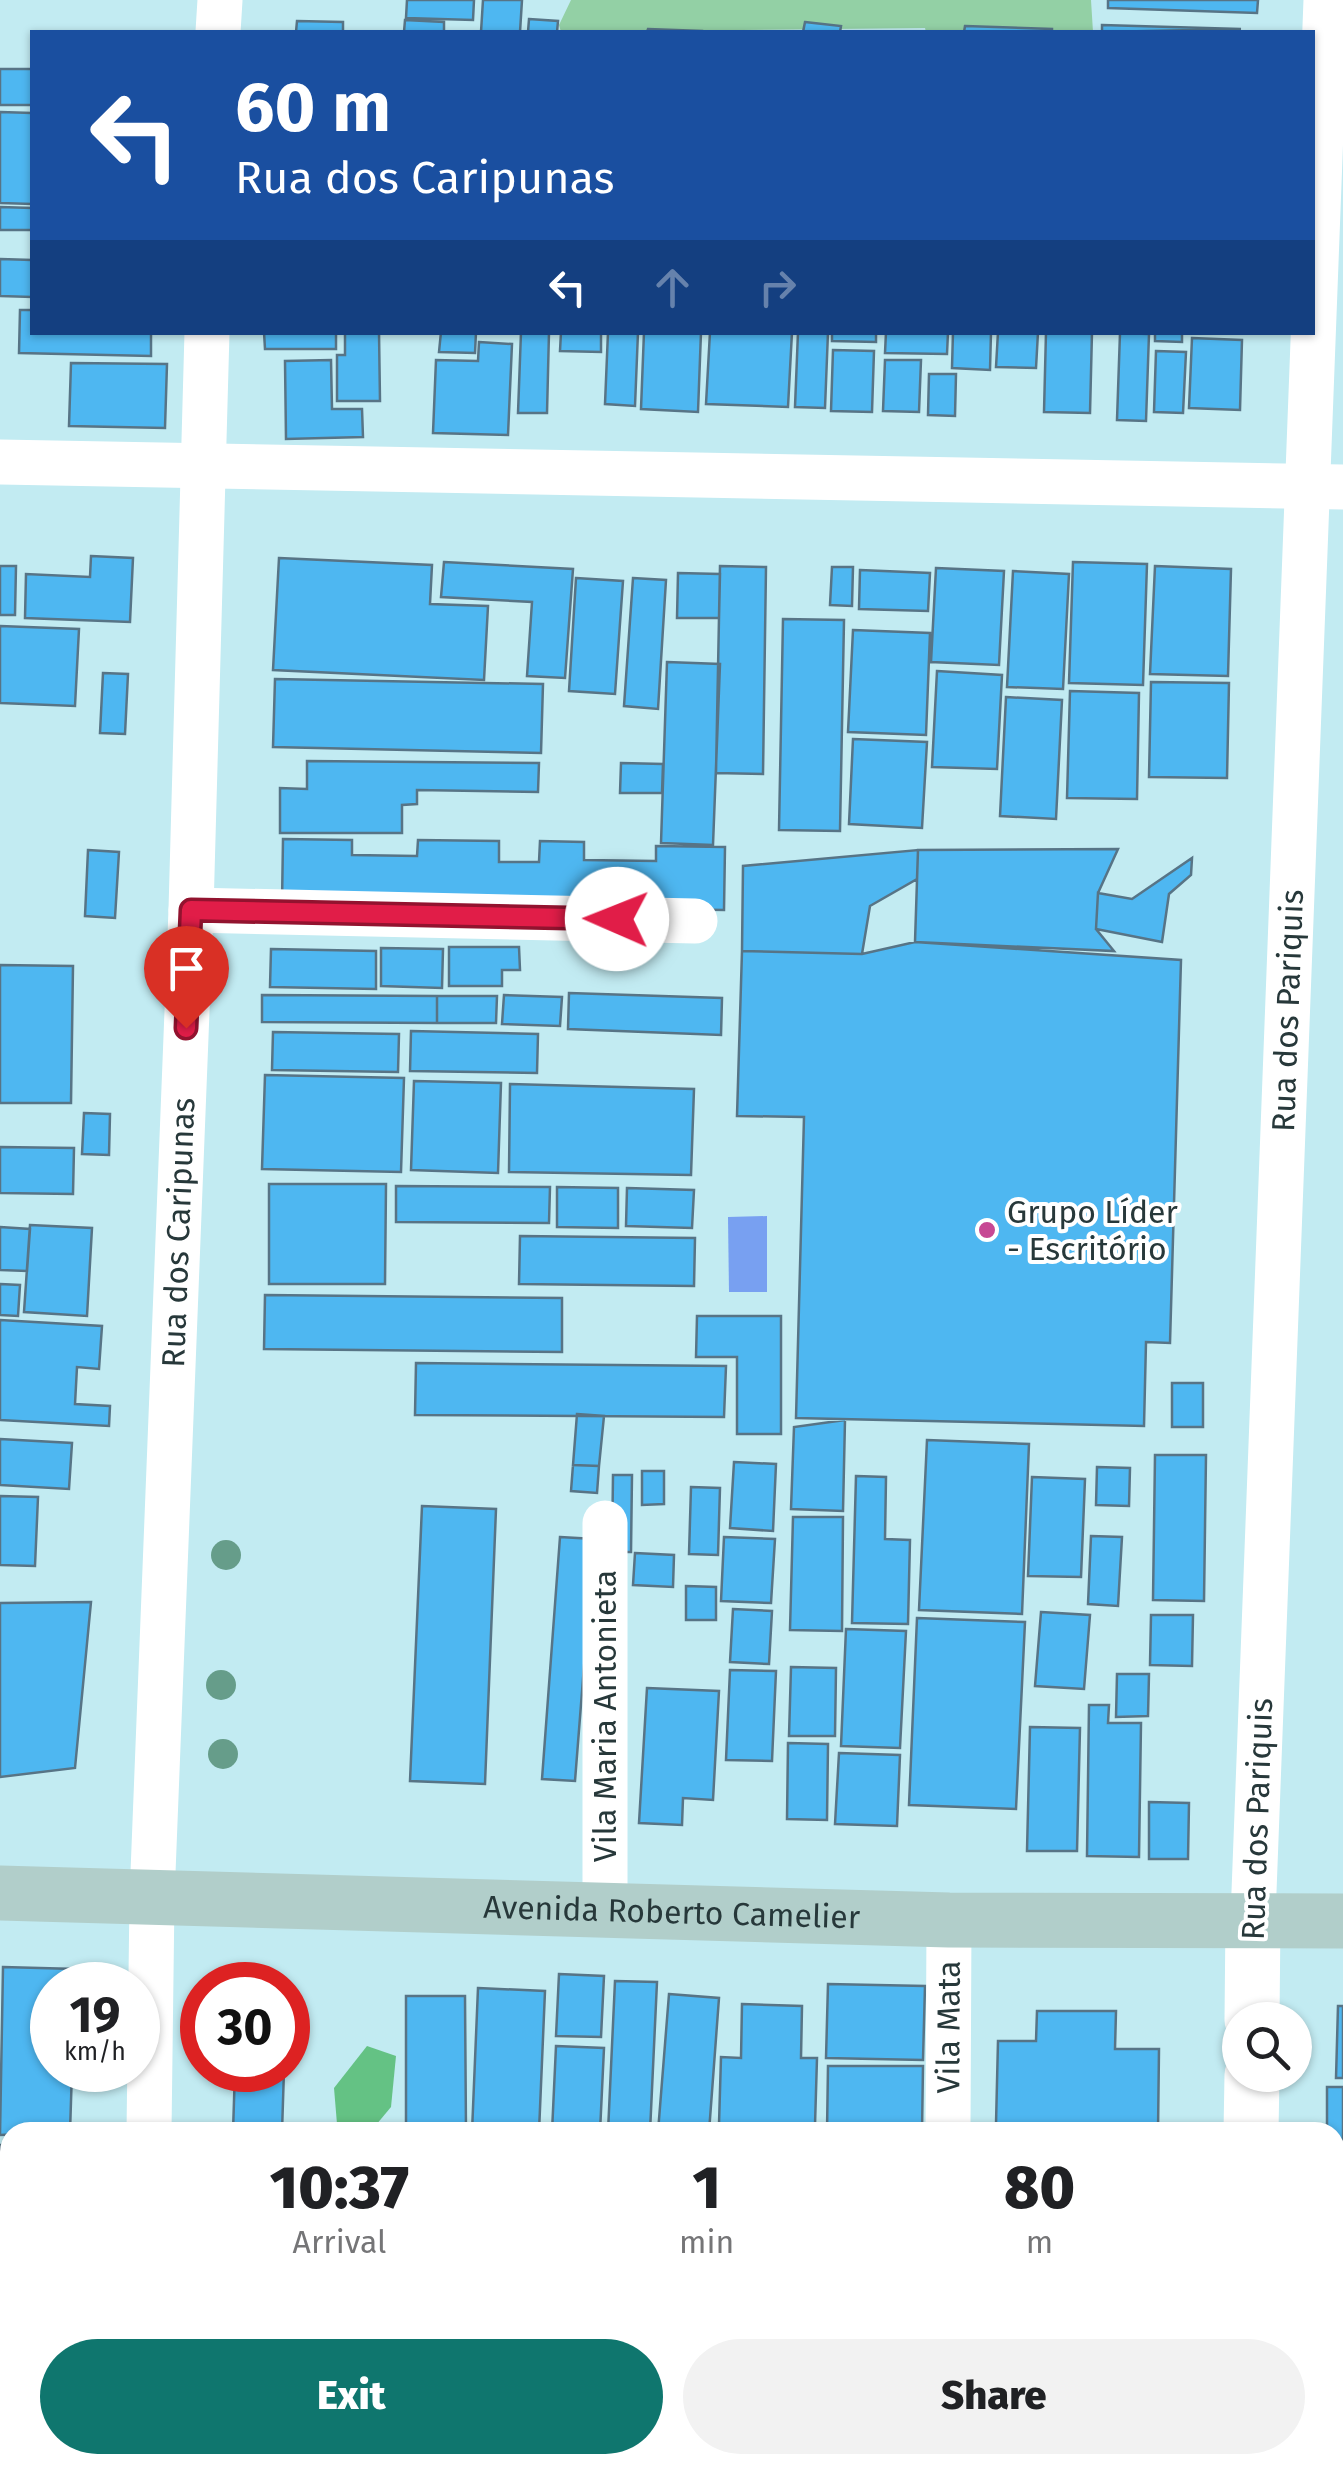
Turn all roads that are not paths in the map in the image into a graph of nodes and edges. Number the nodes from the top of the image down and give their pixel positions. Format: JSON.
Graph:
{"nodes":[{"id":1,"x":220,"y":0,"type":"edge"},
{"id":2,"x":1326,"y":0,"type":"edge"},
{"id":3,"x":218,"y":30,"type":"edge"},
{"id":4,"x":207,"y":335,"type":"edge"},
{"id":5,"x":0,"y":462,"type":"edge"},
{"id":6,"x":202,"y":467,"type":"junction"},
{"id":7,"x":1326,"y":487,"type":"edge"},
{"id":8,"x":191,"y":910,"type":"junction"},
{"id":9,"x":694,"y":921,"type":"dead end"},
{"id":10,"x":604,"y":1523,"type":"dead end"},
{"id":11,"x":0,"y":1893,"type":"edge"},
{"id":12,"x":152,"y":1898,"type":"junction"},
{"id":13,"x":605,"y":1908,"type":"junction"},
{"id":14,"x":1253,"y":1918,"type":"junction"},
{"id":15,"x":950,"y":1920,"type":"junction"},
{"id":16,"x":1343,"y":1920,"type":"edge"},
{"id":17,"x":1252,"y":2002,"type":"edge"},
{"id":18,"x":1252,"y":2092,"type":"edge"},
{"id":19,"x":149,"y":2122,"type":"edge"},
{"id":20,"x":948,"y":2122,"type":"edge"},
{"id":21,"x":1251,"y":2122,"type":"edge"}],
"edges":[{"from":1,"to":3,"type":"street"},
{"from":2,"to":7,"type":"street","name":"Rua dos Pariquis"},
{"from":4,"to":6,"type":"street","name":"Rua dos Caripunas"},
{"from":5,"to":6,"type":"street"},
{"from":6,"to":7,"type":"street"},
{"from":6,"to":8,"type":"street","name":"Rua dos Caripunas"},
{"from":7,"to":14,"type":"street","name":"Rua dos Pariquis"},
{"from":8,"to":9,"type":"street"},
{"from":8,"to":12,"type":"street","name":"Rua dos Caripunas"},
{"from":10,"to":13,"type":"street","name":"Vila Maria Antonieta"},
{"from":11,"to":12,"type":"main road","name":"Avenida Roberto Camelier"},
{"from":12,"to":13,"type":"main road","name":"Avenida Roberto Camelier"},
{"from":12,"to":19,"type":"street","name":"Rua dos Caripunas"},
{"from":13,"to":15,"type":"main road","name":"Avenida Roberto Camelier"},
{"from":14,"to":15,"type":"main road","name":"Avenida Roberto Camelier"},
{"from":14,"to":16,"type":"main road","name":"Avenida Roberto Camelier"},
{"from":14,"to":17,"type":"street","name":"Rua dos Pariquis"},
{"from":15,"to":20,"type":"street","name":"Vila Mata"},
{"from":18,"to":21,"type":"street"}]}
